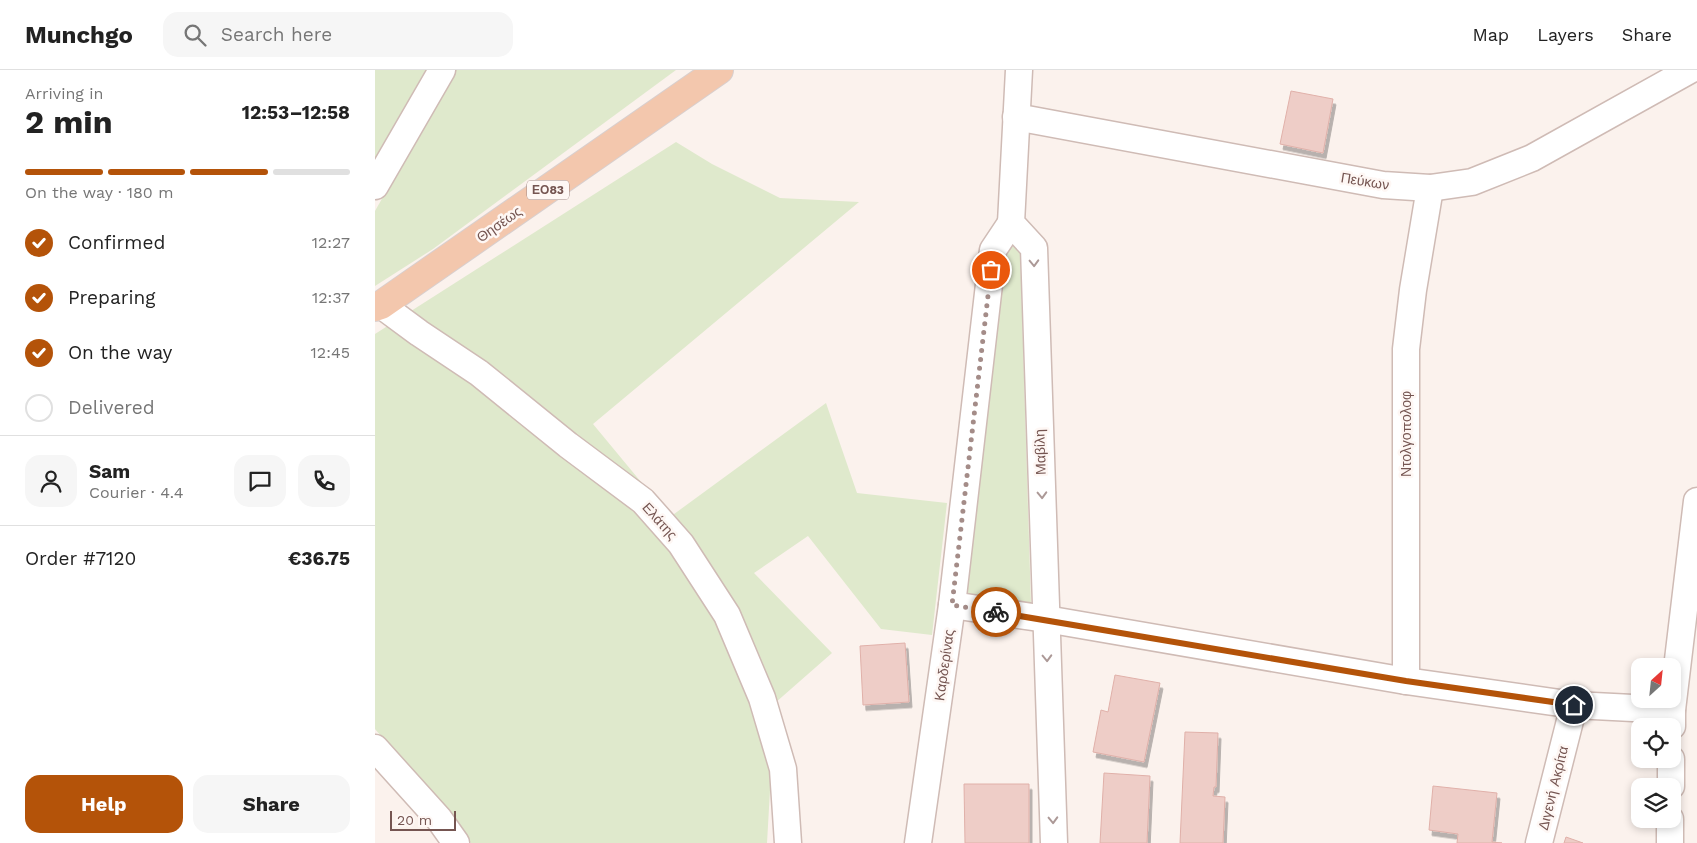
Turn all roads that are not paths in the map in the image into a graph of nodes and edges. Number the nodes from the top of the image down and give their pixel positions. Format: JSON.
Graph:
{"nodes":[{"id":1,"x":442,"y":70,"type":"edge"},
{"id":2,"x":719,"y":70,"type":"edge"},
{"id":3,"x":1019,"y":70,"type":"edge"},
{"id":4,"x":1690,"y":70,"type":"edge"},
{"id":5,"x":1016,"y":117,"type":"junction"},
{"id":6,"x":375,"y":186,"type":"edge"},
{"id":7,"x":1430,"y":188,"type":"junction"},
{"id":8,"x":1011,"y":223,"type":"junction"},
{"id":9,"x":378,"y":306,"type":"edge"},
{"id":10,"x":1697,"y":501,"type":"edge"},
{"id":11,"x":952,"y":605,"type":"junction"},
{"id":12,"x":1046,"y":619,"type":"junction"},
{"id":13,"x":1406,"y":681,"type":"junction"},
{"id":14,"x":1681,"y":681,"type":"edge"},
{"id":15,"x":1631,"y":704,"type":"edge"},
{"id":16,"x":1574,"y":705,"type":"junction"},
{"id":17,"x":375,"y":748,"type":"edge"},
{"id":18,"x":1670,"y":828,"type":"edge"},
{"id":19,"x":456,"y":843,"type":"edge"},
{"id":20,"x":787,"y":843,"type":"edge"},
{"id":21,"x":919,"y":843,"type":"edge"},
{"id":22,"x":1053,"y":843,"type":"edge"},
{"id":23,"x":1539,"y":843,"type":"edge"},
{"id":24,"x":1670,"y":843,"type":"edge"}],
"edges":[{"from":1,"to":6,"type":"street"},
{"from":2,"to":9,"type":"main road","name":"Θησέως","number":"ΕΟ83"},
{"from":3,"to":5,"type":"street"},
{"from":4,"to":7,"type":"street","name":"Πεύκων"},
{"from":5,"to":7,"type":"street","name":"Πεύκων"},
{"from":5,"to":8,"type":"street"},
{"from":7,"to":13,"type":"street","name":"Ντολγοπολοφ"},
{"from":8,"to":11,"type":"street","name":"Καρδερίνας"},
{"from":8,"to":12,"type":"street","name":"Μαβίλη","one_way":true},
{"from":9,"to":20,"type":"street","name":"Ελάτης"},
{"from":10,"to":14,"type":"street"},
{"from":11,"to":12,"type":"street"},
{"from":11,"to":21,"type":"street","name":"Καρδερίνας"},
{"from":12,"to":13,"type":"street"},
{"from":12,"to":22,"type":"street","name":"Μαβίλη","one_way":true},
{"from":13,"to":16,"type":"street"},
{"from":15,"to":16,"type":"street"},
{"from":16,"to":23,"type":"street","name":"Διγενή Ακρίτα"},
{"from":17,"to":19,"type":"street"},
{"from":18,"to":24,"type":"street"}]}
